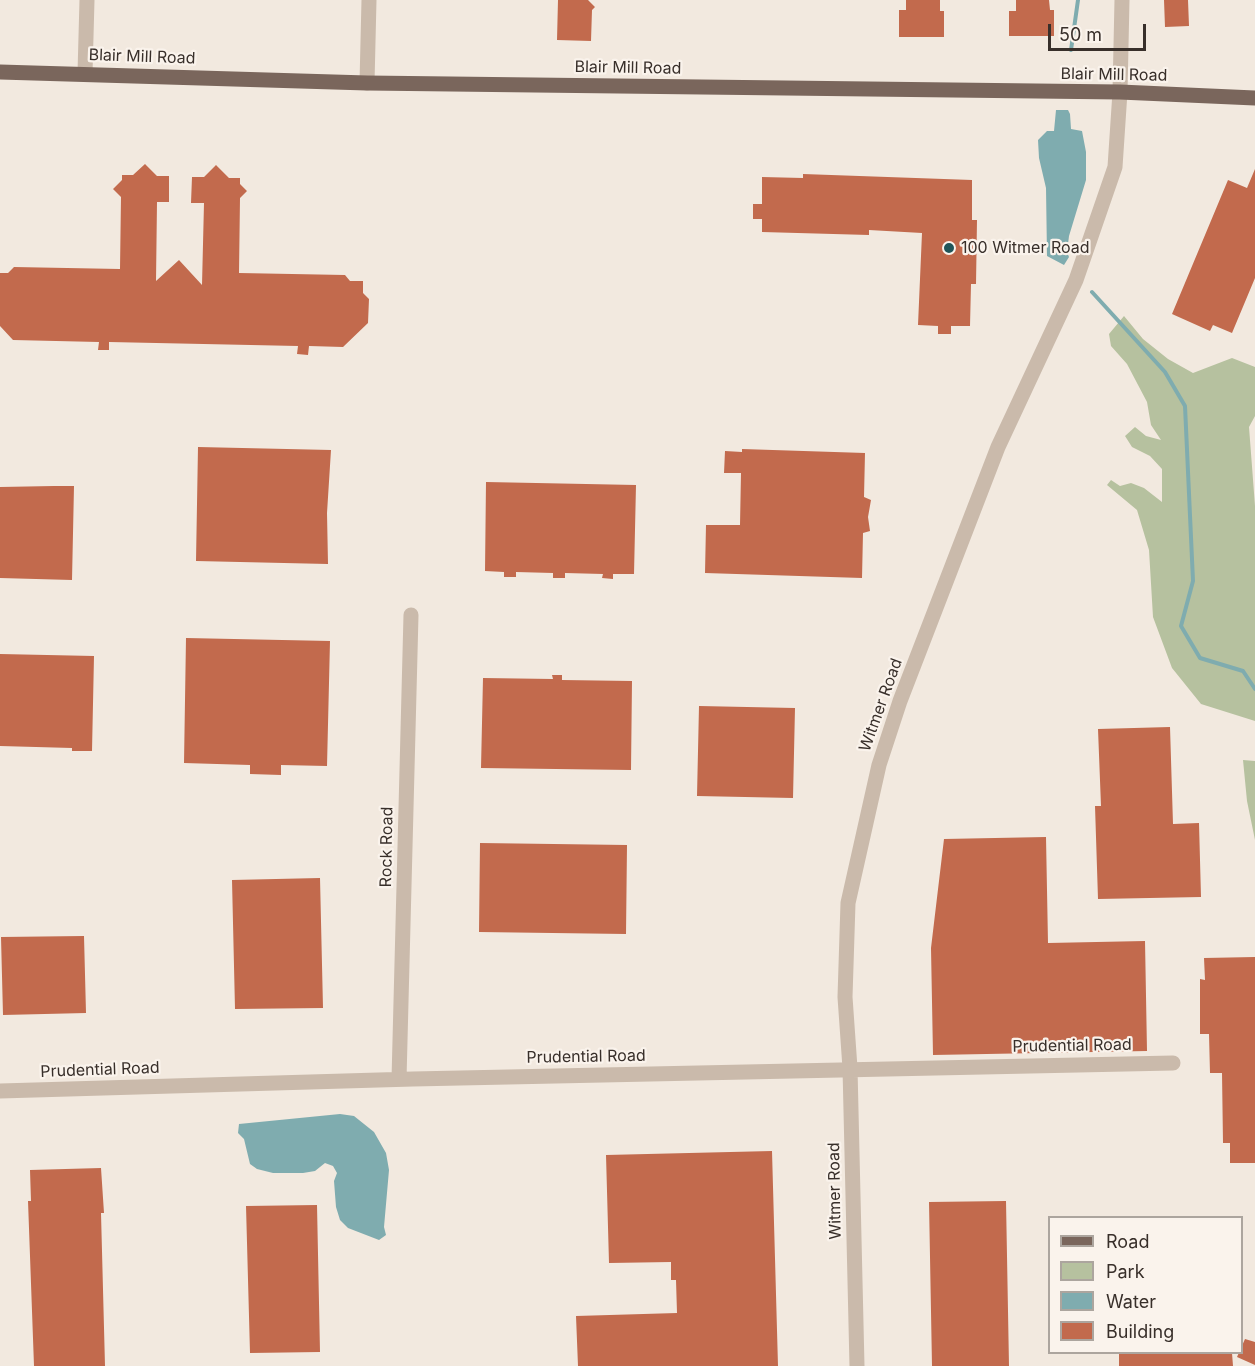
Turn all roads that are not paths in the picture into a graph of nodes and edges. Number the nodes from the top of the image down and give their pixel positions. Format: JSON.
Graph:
{"nodes":[{"id":1,"x":87,"y":0,"type":"edge"},
{"id":2,"x":369,"y":0,"type":"edge"},
{"id":3,"x":1122,"y":0,"type":"edge"},
{"id":4,"x":0,"y":72,"type":"edge"},
{"id":5,"x":85,"y":73,"type":"junction"},
{"id":6,"x":367,"y":83,"type":"junction"},
{"id":7,"x":1120,"y":92,"type":"junction"},
{"id":8,"x":1255,"y":98,"type":"edge"},
{"id":9,"x":411,"y":615,"type":"dead end"},
{"id":10,"x":1173,"y":1063,"type":"dead end"},
{"id":11,"x":850,"y":1068,"type":"junction"},
{"id":12,"x":399,"y":1079,"type":"junction"},
{"id":13,"x":0,"y":1091,"type":"edge"},
{"id":14,"x":857,"y":1366,"type":"edge"}],
"edges":[{"from":1,"to":5,"type":"street"},
{"from":2,"to":6,"type":"street"},
{"from":3,"to":7,"type":"street","name":"Witmer Road"},
{"from":4,"to":5,"type":"main road","name":"Blair Mill Road"},
{"from":5,"to":6,"type":"main road","name":"Blair Mill Road"},
{"from":6,"to":7,"type":"main road","name":"Blair Mill Road"},
{"from":7,"to":8,"type":"main road","name":"Blair Mill Road"},
{"from":7,"to":11,"type":"street","name":"Witmer Road"},
{"from":9,"to":12,"type":"street","name":"Rock Road"},
{"from":10,"to":11,"type":"street","name":"Prudential Road"},
{"from":11,"to":12,"type":"street","name":"Prudential Road"},
{"from":11,"to":14,"type":"street","name":"Witmer Road"},
{"from":12,"to":13,"type":"street","name":"Prudential Road"}]}
